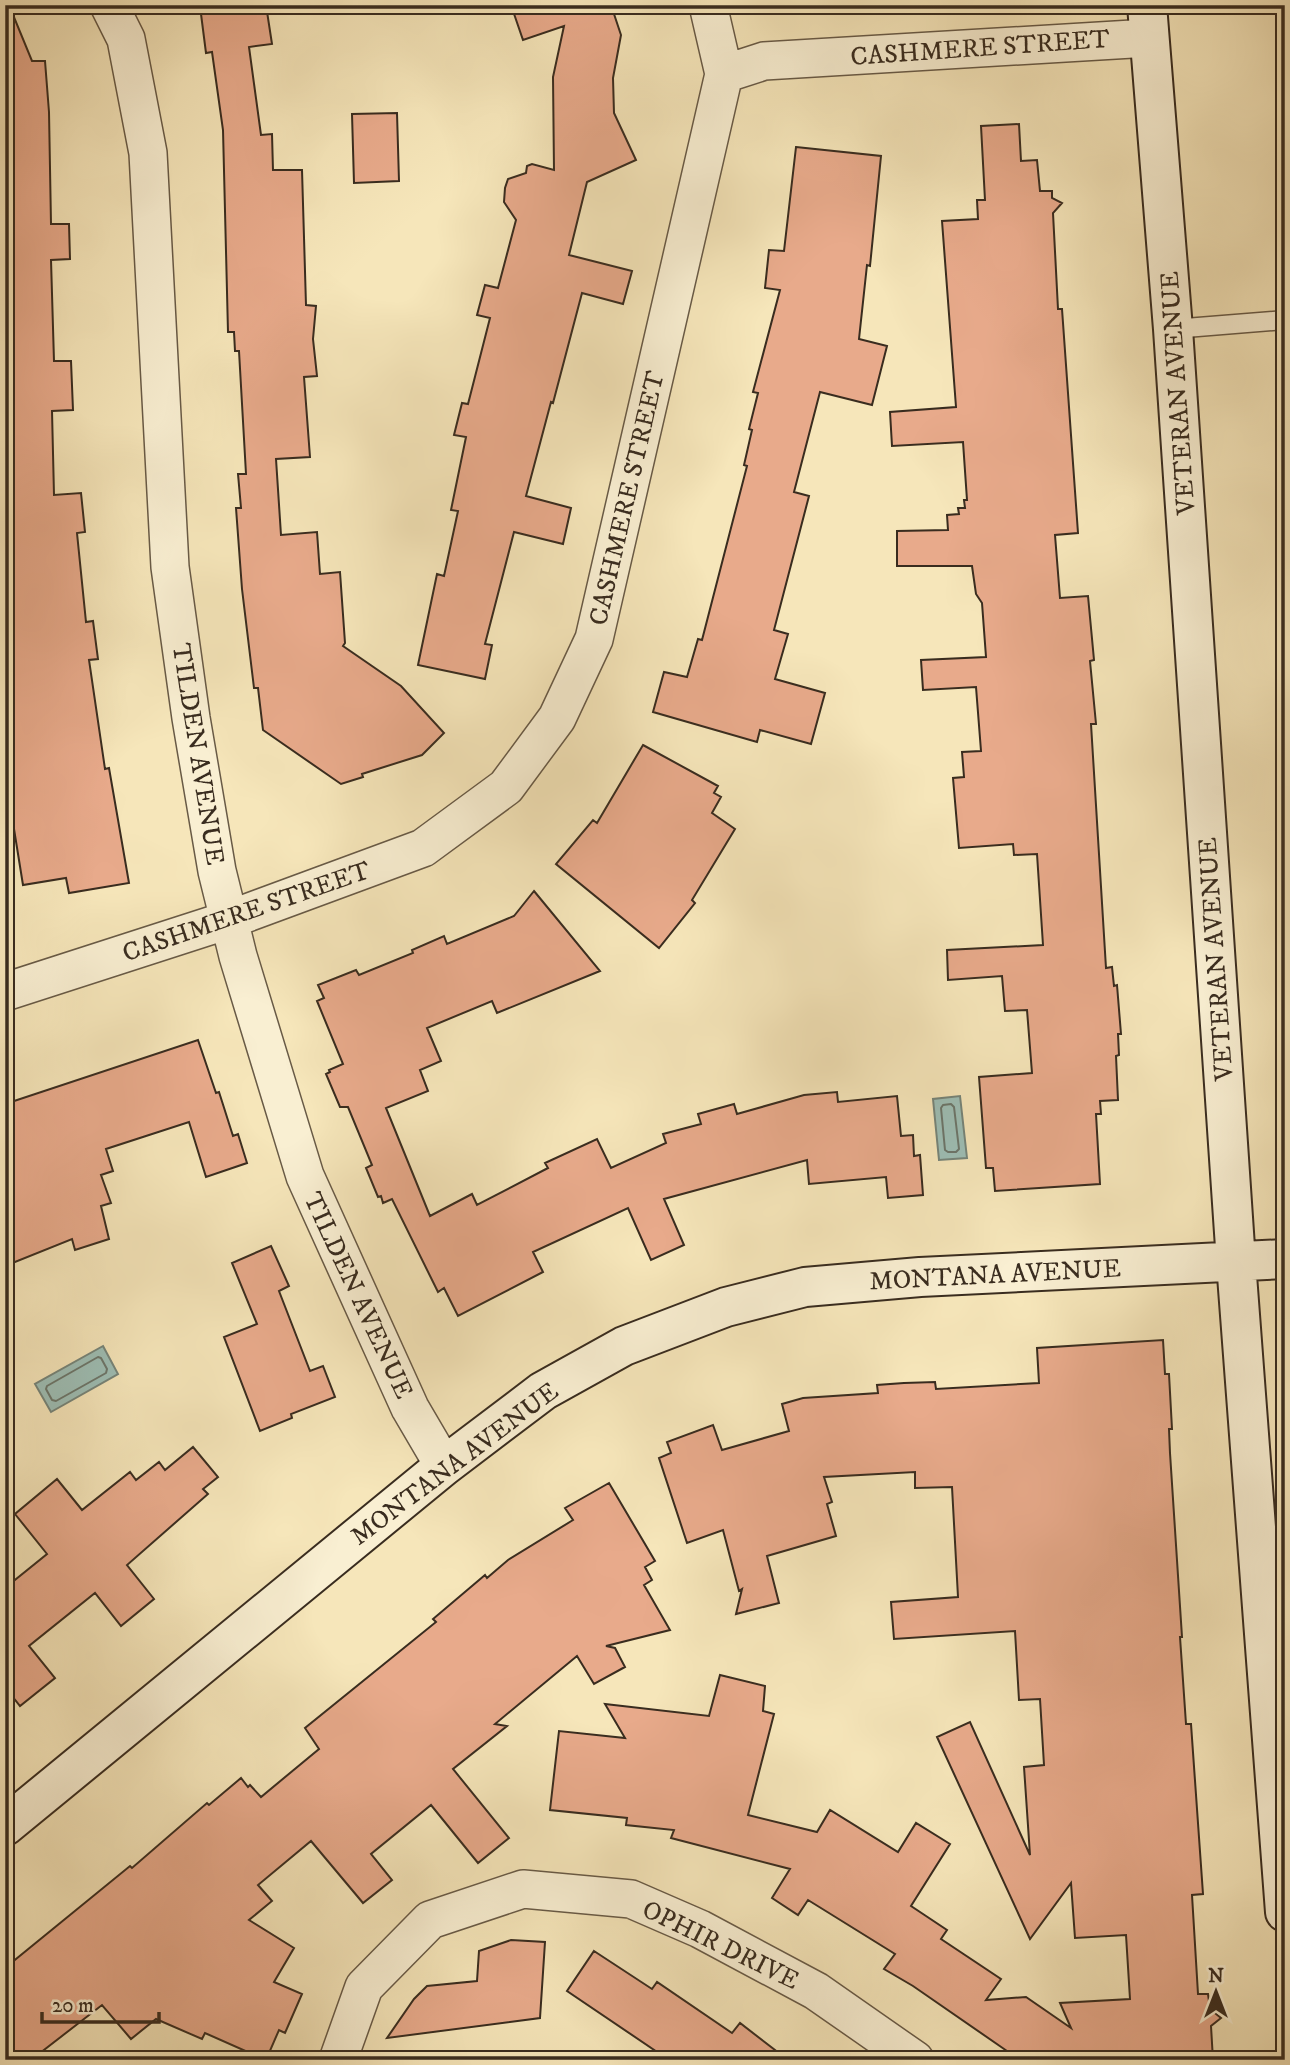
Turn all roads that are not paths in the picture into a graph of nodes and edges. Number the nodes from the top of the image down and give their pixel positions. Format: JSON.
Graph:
{"nodes":[{"id":1,"x":109,"y":5,"type":"edge"},
{"id":2,"x":708,"y":5,"type":"edge"},
{"id":3,"x":1148,"y":22,"type":"edge"},
{"id":4,"x":724,"y":74,"type":"junction"},
{"id":5,"x":1285,"y":320,"type":"edge"},
{"id":6,"x":1173,"y":329,"type":"junction"},
{"id":7,"x":228,"y":920,"type":"junction"},
{"id":8,"x":5,"y":992,"type":"edge"},
{"id":9,"x":1285,"y":1259,"type":"edge"},
{"id":10,"x":1236,"y":1262,"type":"junction"},
{"id":11,"x":444,"y":1466,"type":"junction"},
{"id":12,"x":5,"y":1826,"type":"edge"},
{"id":13,"x":1285,"y":1912,"type":"edge"},
{"id":14,"x":338,"y":2060,"type":"edge"},
{"id":15,"x":915,"y":2060,"type":"edge"}],
"edges":[{"from":1,"to":7,"type":"street","name":"TILDEN AVENUE"},
{"from":2,"to":4,"type":"street"},
{"from":3,"to":4,"type":"street","name":"CASHMERE STREET"},
{"from":3,"to":6,"type":"street","name":"VETERAN AVENUE"},
{"from":4,"to":7,"type":"street","name":"CASHMERE STREET"},
{"from":5,"to":6,"type":"lane"},
{"from":6,"to":10,"type":"street","name":"VETERAN AVENUE"},
{"from":7,"to":8,"type":"street","name":"CASHMERE STREET"},
{"from":7,"to":11,"type":"street","name":"TILDEN AVENUE"},
{"from":9,"to":10,"type":"street","name":"MONTANA AVENUE"},
{"from":10,"to":11,"type":"street","name":"MONTANA AVENUE"},
{"from":10,"to":13,"type":"street","name":"VETERAN AVENUE"},
{"from":11,"to":12,"type":"street","name":"MONTANA AVENUE"},
{"from":14,"to":15,"type":"street","name":"OPHIR DRIVE"}]}
